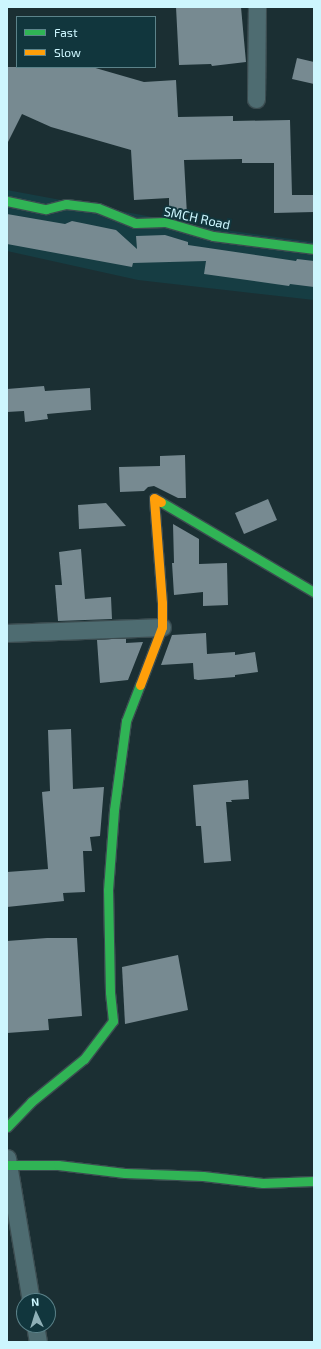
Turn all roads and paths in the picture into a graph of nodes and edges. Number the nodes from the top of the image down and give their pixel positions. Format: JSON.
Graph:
{"nodes":[{"id":1,"x":257,"y":7,"type":"edge"},
{"id":2,"x":256,"y":99,"type":"dead end"},
{"id":3,"x":7,"y":201,"type":"edge"},
{"id":4,"x":314,"y":249,"type":"edge"},
{"id":5,"x":314,"y":592,"type":"edge"},
{"id":6,"x":162,"y":627,"type":"junction"},
{"id":7,"x":7,"y":633,"type":"edge"},
{"id":8,"x":7,"y":1127,"type":"edge"},
{"id":9,"x":7,"y":1162,"type":"edge"},
{"id":10,"x":314,"y":1182,"type":"edge"},
{"id":11,"x":30,"y":1293,"type":"edge"}],
"edges":[{"from":1,"to":2,"type":"street"},
{"from":3,"to":4,"type":"street","name":"SMCH Road"},
{"from":5,"to":6,"type":"street"},
{"from":6,"to":7,"type":"street"},
{"from":6,"to":8,"type":"street"},
{"from":9,"to":10,"type":"street"},
{"from":9,"to":11,"type":"street"}]}
